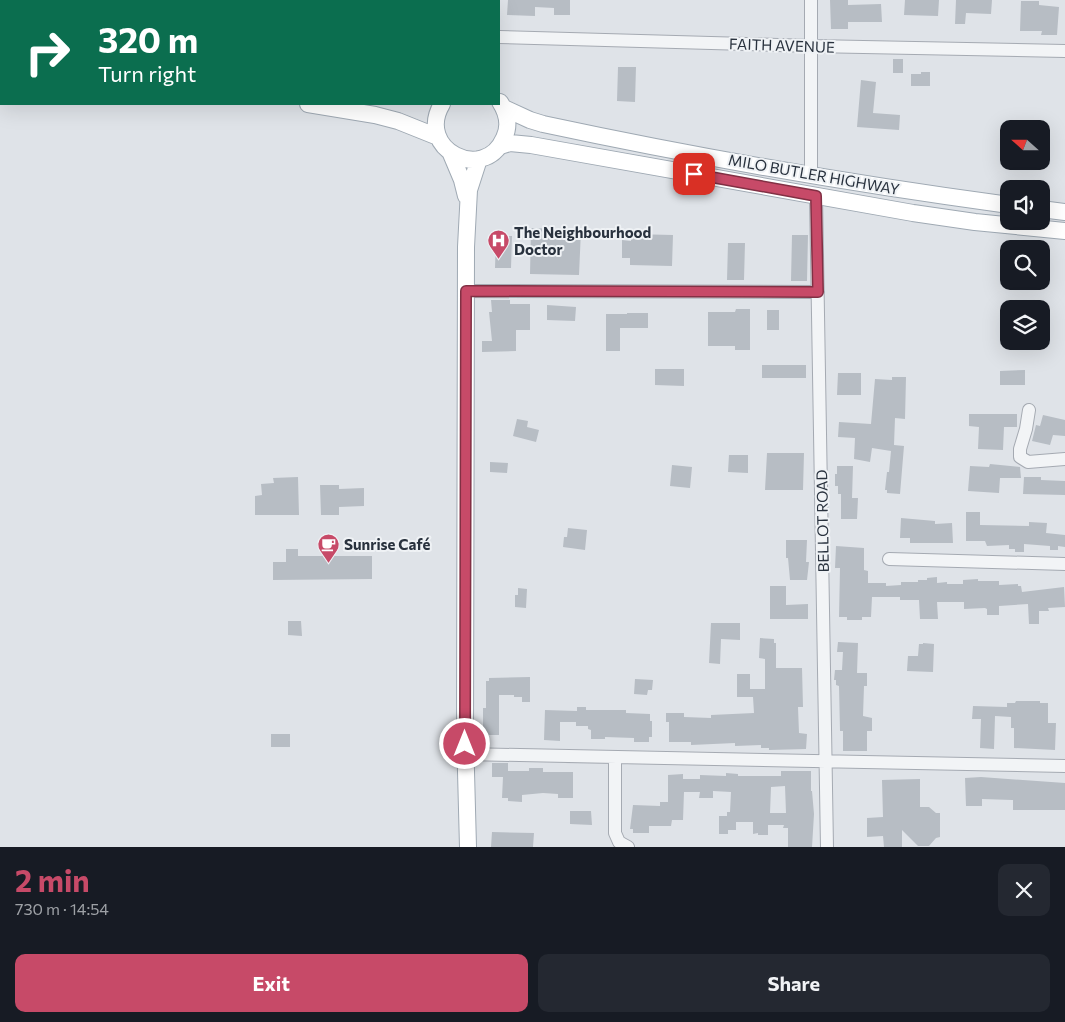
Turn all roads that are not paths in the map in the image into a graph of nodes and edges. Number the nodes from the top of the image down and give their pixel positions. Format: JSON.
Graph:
{"nodes":[{"id":1,"x":811,"y":0,"type":"edge"},
{"id":2,"x":500,"y":37,"type":"edge"},
{"id":3,"x":812,"y":46,"type":"junction"},
{"id":4,"x":1065,"y":50,"type":"edge"},
{"id":5,"x":501,"y":104,"type":"edge"},
{"id":6,"x":314,"y":105,"type":"edge"},
{"id":7,"x":442,"y":105,"type":"edge"},
{"id":8,"x":438,"y":138,"type":"junction"},
{"id":9,"x":500,"y":146,"type":"junction"},
{"id":10,"x":451,"y":154,"type":"junction"},
{"id":11,"x":479,"y":159,"type":"junction"},
{"id":12,"x":811,"y":175,"type":"junction"},
{"id":13,"x":816,"y":196,"type":"junction"},
{"id":14,"x":468,"y":203,"type":"junction"},
{"id":15,"x":1000,"y":204,"type":"edge"},
{"id":16,"x":1050,"y":210,"type":"edge"},
{"id":17,"x":1065,"y":212,"type":"edge"},
{"id":18,"x":1065,"y":231,"type":"edge"},
{"id":19,"x":466,"y":291,"type":"junction"},
{"id":20,"x":818,"y":292,"type":"junction"},
{"id":21,"x":1030,"y":410,"type":"dead end"},
{"id":22,"x":1065,"y":459,"type":"edge"},
{"id":23,"x":889,"y":559,"type":"dead end"},
{"id":24,"x":1065,"y":564,"type":"edge"},
{"id":25,"x":465,"y":754,"type":"junction"},
{"id":26,"x":615,"y":757,"type":"junction"},
{"id":27,"x":825,"y":761,"type":"junction"},
{"id":28,"x":1065,"y":766,"type":"edge"},
{"id":29,"x":468,"y":847,"type":"edge"},
{"id":30,"x":628,"y":847,"type":"edge"},
{"id":31,"x":827,"y":847,"type":"edge"}],
"edges":[{"from":1,"to":3,"type":"street"},
{"from":2,"to":3,"type":"street","name":"FAITH AVENUE"},
{"from":3,"to":4,"type":"street","name":"FAITH AVENUE"},
{"from":3,"to":12,"type":"street"},
{"from":5,"to":9,"type":"main road"},
{"from":5,"to":12,"type":"main road","name":"MILO BUTLER HIGHWAY"},
{"from":6,"to":8,"type":"main road"},
{"from":7,"to":8,"type":"main road"},
{"from":8,"to":10,"type":"main road"},
{"from":9,"to":11,"type":"main road"},
{"from":9,"to":13,"type":"main road","name":"MILO BUTLER HIGHWAY"},
{"from":10,"to":11,"type":"main road"},
{"from":10,"to":14,"type":"main road"},
{"from":11,"to":14,"type":"main road"},
{"from":12,"to":15,"type":"main road","name":"MILO BUTLER HIGHWAY"},
{"from":13,"to":18,"type":"main road","name":"MILO BUTLER HIGHWAY"},
{"from":13,"to":20,"type":"street","name":"BELLOT ROAD"},
{"from":14,"to":19,"type":"main road"},
{"from":16,"to":17,"type":"main road"},
{"from":19,"to":20,"type":"street"},
{"from":19,"to":25,"type":"main road"},
{"from":20,"to":27,"type":"street","name":"BELLOT ROAD"},
{"from":21,"to":22,"type":"street"},
{"from":23,"to":24,"type":"street"},
{"from":25,"to":26,"type":"street"},
{"from":25,"to":29,"type":"main road"},
{"from":26,"to":27,"type":"street"},
{"from":26,"to":30,"type":"street"},
{"from":27,"to":28,"type":"street"},
{"from":27,"to":31,"type":"street","name":"BELLOT ROAD"}]}
